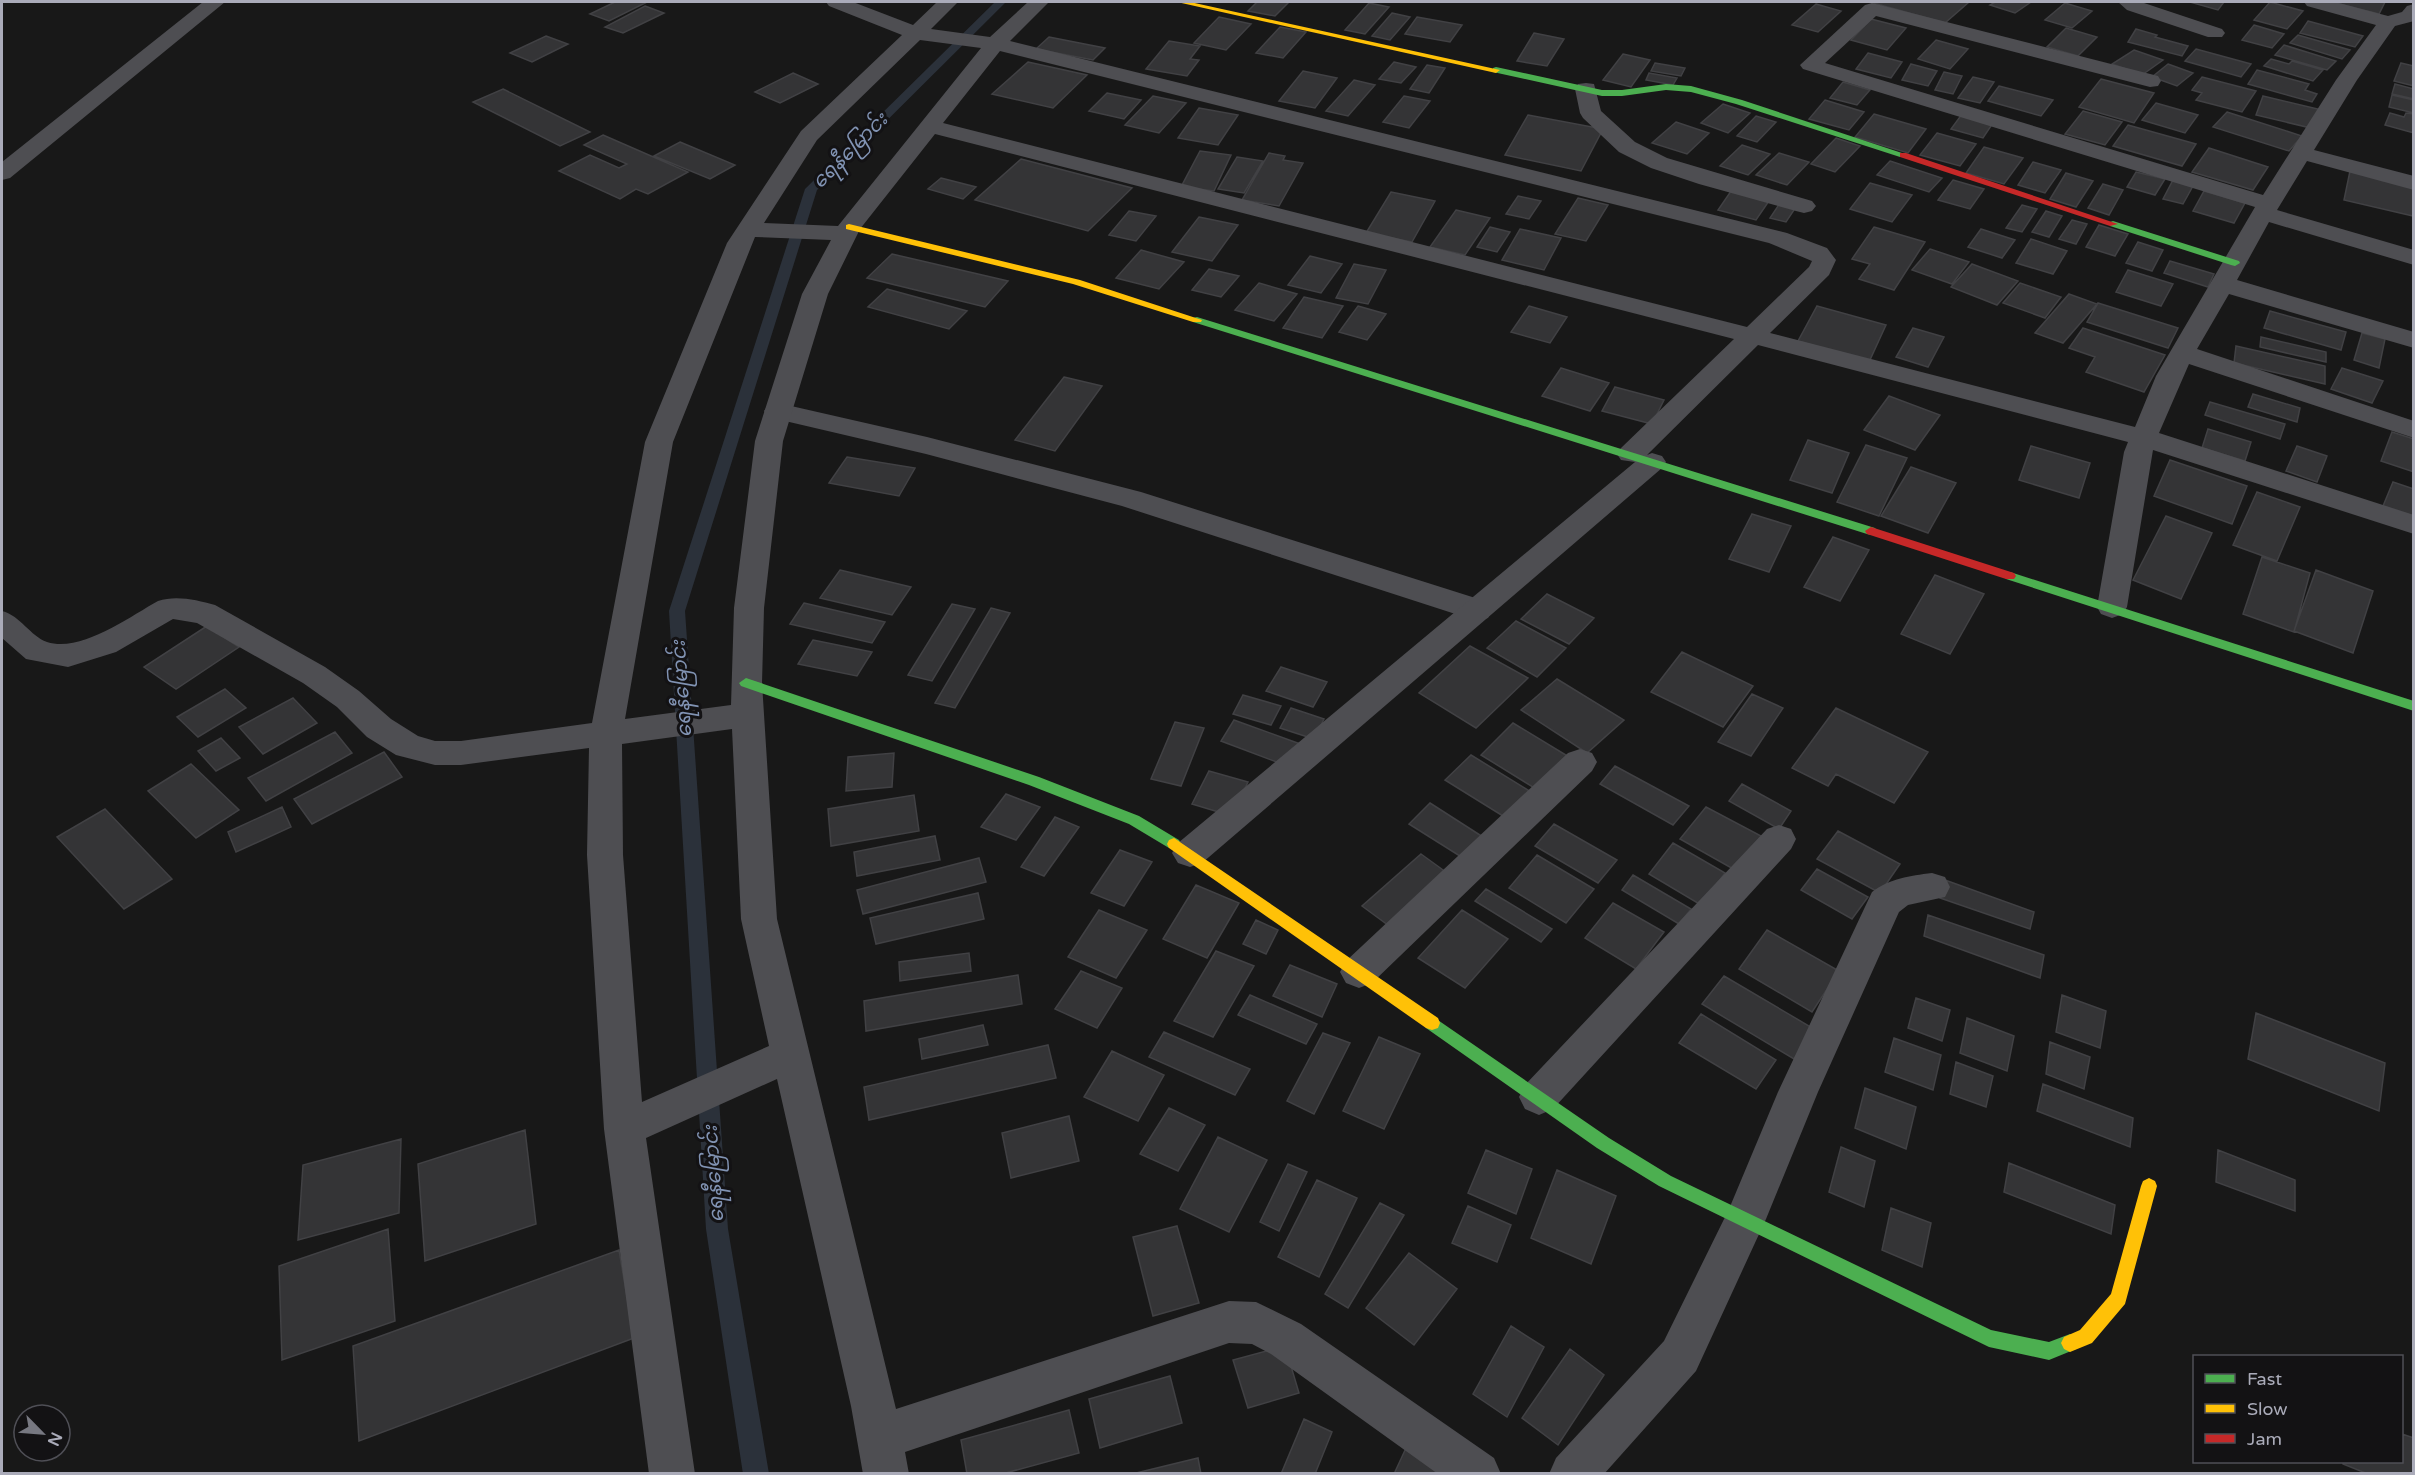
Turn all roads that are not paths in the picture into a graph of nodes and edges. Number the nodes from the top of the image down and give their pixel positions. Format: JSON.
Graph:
{"nodes":[{"id":1,"x":215,"y":2,"type":"edge"},
{"id":2,"x":836,"y":2,"type":"edge"},
{"id":3,"x":948,"y":2,"type":"edge"},
{"id":4,"x":1039,"y":2,"type":"edge"},
{"id":5,"x":1181,"y":2,"type":"edge"},
{"id":6,"x":1847,"y":2,"type":"edge"},
{"id":7,"x":2128,"y":2,"type":"edge"},
{"id":8,"x":2314,"y":2,"type":"edge"},
{"id":9,"x":1872,"y":9,"type":"junction"},
{"id":10,"x":2406,"y":16,"type":"edge"},
{"id":11,"x":2216,"y":33,"type":"dead end"},
{"id":12,"x":920,"y":34,"type":"junction"},
{"id":13,"x":990,"y":43,"type":"junction"},
{"id":14,"x":2150,"y":81,"type":"dead end"},
{"id":15,"x":1586,"y":89,"type":"junction"},
{"id":16,"x":929,"y":126,"type":"junction"},
{"id":17,"x":2301,"y":153,"type":"junction"},
{"id":18,"x":2,"y":173,"type":"edge"},
{"id":19,"x":2414,"y":183,"type":"edge"},
{"id":20,"x":1804,"y":206,"type":"dead end"},
{"id":21,"x":2266,"y":208,"type":"junction"},
{"id":22,"x":754,"y":230,"type":"junction"},
{"id":23,"x":841,"y":231,"type":"junction"},
{"id":24,"x":2414,"y":258,"type":"edge"},
{"id":25,"x":2229,"y":273,"type":"junction"},
{"id":26,"x":1753,"y":336,"type":"junction"},
{"id":27,"x":2414,"y":340,"type":"edge"},
{"id":28,"x":2183,"y":353,"type":"junction"},
{"id":29,"x":778,"y":411,"type":"junction"},
{"id":30,"x":2414,"y":430,"type":"edge"},
{"id":31,"x":2144,"y":437,"type":"junction"},
{"id":32,"x":1641,"y":458,"type":"junction"},
{"id":33,"x":2414,"y":525,"type":"edge"},
{"id":34,"x":2112,"y":608,"type":"junction"},
{"id":35,"x":1477,"y":610,"type":"junction"},
{"id":36,"x":2,"y":622,"type":"edge"},
{"id":37,"x":742,"y":705,"type":"junction"},
{"id":38,"x":2414,"y":706,"type":"edge"},
{"id":39,"x":612,"y":734,"type":"junction"},
{"id":40,"x":1580,"y":762,"type":"dead end"},
{"id":41,"x":1779,"y":839,"type":"dead end"},
{"id":42,"x":1190,"y":853,"type":"junction"},
{"id":43,"x":1932,"y":887,"type":"dead end"},
{"id":44,"x":1359,"y":972,"type":"junction"},
{"id":45,"x":782,"y":1058,"type":"junction"},
{"id":46,"x":1539,"y":1097,"type":"junction"},
{"id":47,"x":624,"y":1129,"type":"junction"},
{"id":48,"x":2149,"y":1186,"type":"dead end"},
{"id":49,"x":1744,"y":1219,"type":"junction"},
{"id":50,"x":882,"y":1456,"type":"edge"},
{"id":51,"x":672,"y":1473,"type":"edge"},
{"id":52,"x":1478,"y":1473,"type":"edge"},
{"id":53,"x":1572,"y":1473,"type":"edge"}],
"edges":[{"from":1,"to":18,"type":"street"},
{"from":2,"to":12,"type":"street"},
{"from":3,"to":12,"type":"street"},
{"from":4,"to":13,"type":"street"},
{"from":5,"to":15,"type":"street"},
{"from":6,"to":9,"type":"street"},
{"from":7,"to":11,"type":"street"},
{"from":8,"to":10,"type":"street"},
{"from":9,"to":14,"type":"street"},
{"from":9,"to":21,"type":"street"},
{"from":10,"to":17,"type":"street"},
{"from":12,"to":13,"type":"street"},
{"from":12,"to":22,"type":"street"},
{"from":13,"to":16,"type":"street"},
{"from":13,"to":26,"type":"street"},
{"from":15,"to":20,"type":"street"},
{"from":15,"to":25,"type":"street"},
{"from":16,"to":23,"type":"street"},
{"from":16,"to":26,"type":"street"},
{"from":17,"to":19,"type":"street"},
{"from":17,"to":21,"type":"street"},
{"from":21,"to":24,"type":"street"},
{"from":21,"to":25,"type":"street"},
{"from":22,"to":23,"type":"street"},
{"from":22,"to":39,"type":"street"},
{"from":23,"to":29,"type":"street"},
{"from":23,"to":32,"type":"street"},
{"from":25,"to":27,"type":"street"},
{"from":25,"to":28,"type":"street"},
{"from":26,"to":31,"type":"street"},
{"from":26,"to":32,"type":"street"},
{"from":28,"to":30,"type":"street"},
{"from":28,"to":31,"type":"street"},
{"from":29,"to":35,"type":"street"},
{"from":29,"to":37,"type":"street"},
{"from":31,"to":33,"type":"street"},
{"from":31,"to":34,"type":"street"},
{"from":32,"to":34,"type":"street"},
{"from":32,"to":35,"type":"street"},
{"from":34,"to":38,"type":"street"},
{"from":35,"to":42,"type":"street"},
{"from":36,"to":39,"type":"street"},
{"from":37,"to":39,"type":"street"},
{"from":37,"to":42,"type":"street"},
{"from":37,"to":45,"type":"street"},
{"from":39,"to":47,"type":"street"},
{"from":40,"to":44,"type":"street"},
{"from":41,"to":46,"type":"street"},
{"from":42,"to":44,"type":"street"},
{"from":43,"to":49,"type":"street"},
{"from":44,"to":46,"type":"street"},
{"from":45,"to":47,"type":"street"},
{"from":45,"to":50,"type":"street"},
{"from":46,"to":49,"type":"street"},
{"from":47,"to":51,"type":"street"},
{"from":48,"to":49,"type":"street"},
{"from":49,"to":53,"type":"street"},
{"from":50,"to":52,"type":"street"}]}
